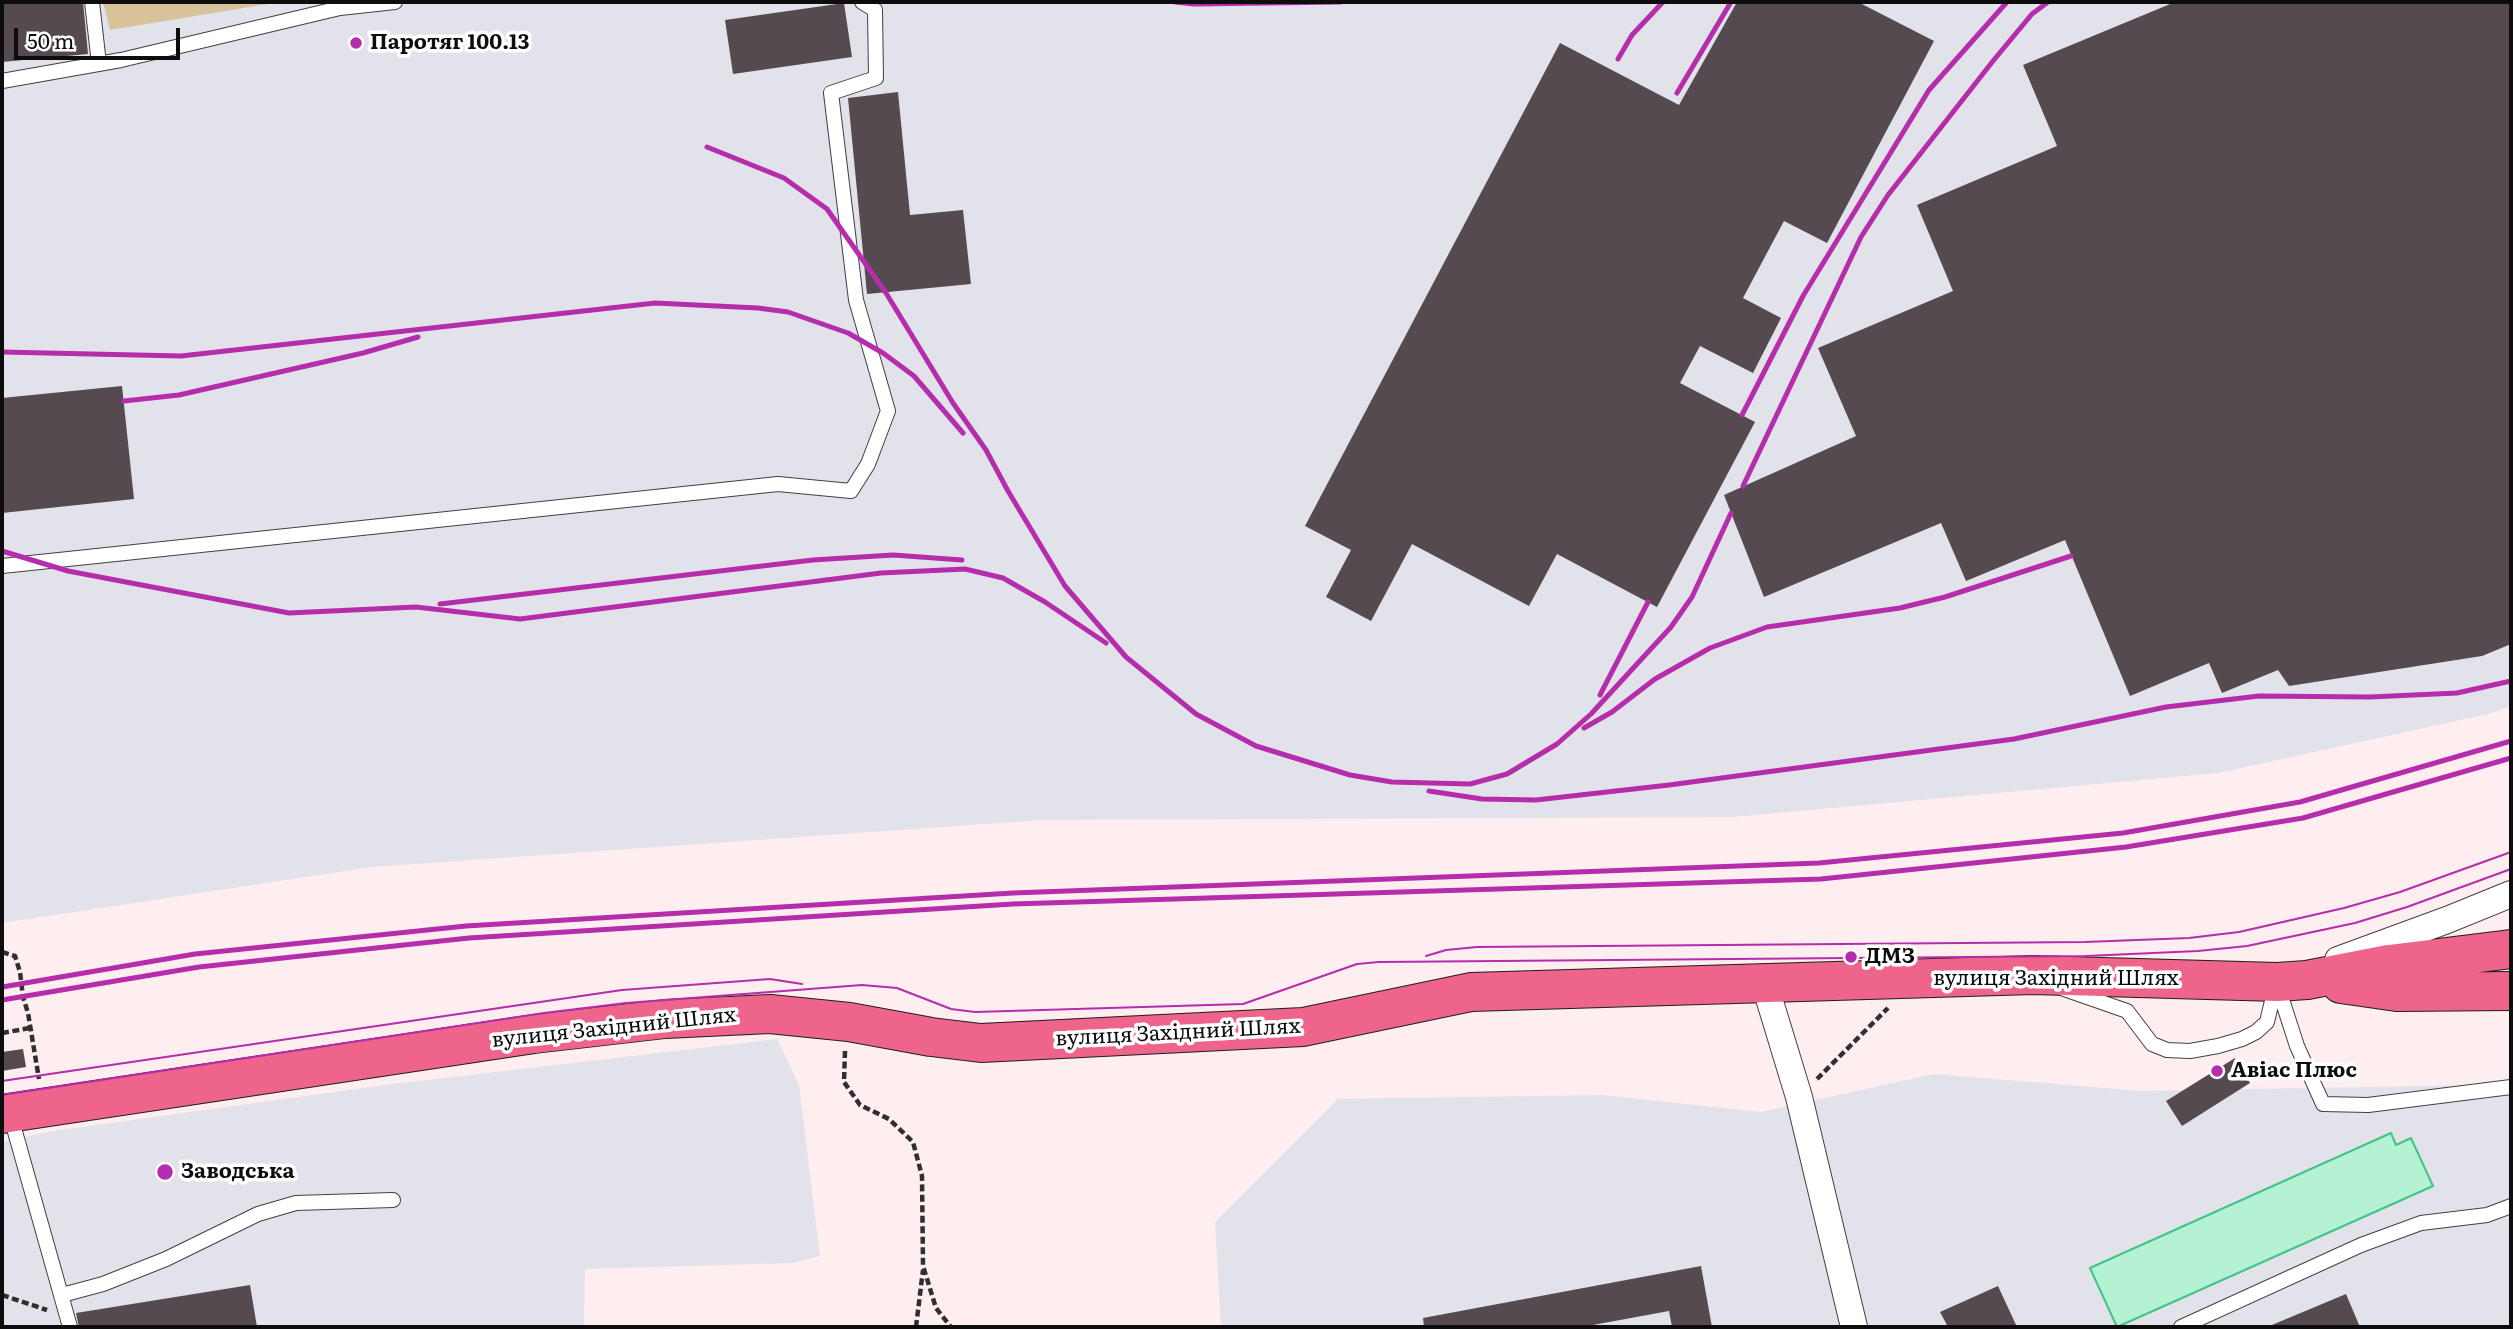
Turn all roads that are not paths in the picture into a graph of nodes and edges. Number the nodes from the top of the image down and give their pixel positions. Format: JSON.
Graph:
{"nodes":[{"id":1,"x":92,"y":2,"type":"edge"},
{"id":2,"x":395,"y":2,"type":"edge"},
{"id":3,"x":862,"y":2,"type":"edge"},
{"id":4,"x":99,"y":64,"type":"junction"},
{"id":5,"x":2,"y":81,"type":"edge"},
{"id":6,"x":2,"y":566,"type":"edge"},
{"id":7,"x":2511,"y":894,"type":"edge"},
{"id":8,"x":2511,"y":949,"type":"edge"},
{"id":9,"x":2033,"y":975,"type":"junction"},
{"id":10,"x":2292,"y":981,"type":"junction"},
{"id":11,"x":1764,"y":982,"type":"junction"},
{"id":12,"x":2511,"y":991,"type":"edge"},
{"id":13,"x":2511,"y":1087,"type":"edge"},
{"id":14,"x":19,"y":1111,"type":"edge"},
{"id":15,"x":393,"y":1200,"type":"dead end"},
{"id":16,"x":2511,"y":1206,"type":"edge"},
{"id":17,"x":62,"y":1295,"type":"junction"},
{"id":18,"x":69,"y":1322,"type":"edge"},
{"id":19,"x":1854,"y":1327,"type":"edge"},
{"id":20,"x":2181,"y":1327,"type":"edge"}],
"edges":[{"from":1,"to":4,"type":"lane"},
{"from":2,"to":4,"type":"lane"},
{"from":3,"to":6,"type":"lane"},
{"from":4,"to":5,"type":"lane"},
{"from":7,"to":10,"type":"street","name":"вулиця Західний Шлях"},
{"from":8,"to":10,"type":"highway"},
{"from":9,"to":10,"type":"highway","name":"вулиця Західний Шлях"},
{"from":9,"to":10,"type":"lane"},
{"from":9,"to":11,"type":"highway","name":"вулиця Західний Шлях"},
{"from":10,"to":12,"type":"highway"},
{"from":10,"to":13,"type":"lane"},
{"from":11,"to":14,"type":"highway","name":"вулиця Західний Шлях"},
{"from":11,"to":19,"type":"street"},
{"from":14,"to":17,"type":"lane"},
{"from":15,"to":17,"type":"lane"},
{"from":16,"to":20,"type":"lane"},
{"from":17,"to":18,"type":"lane"}]}
